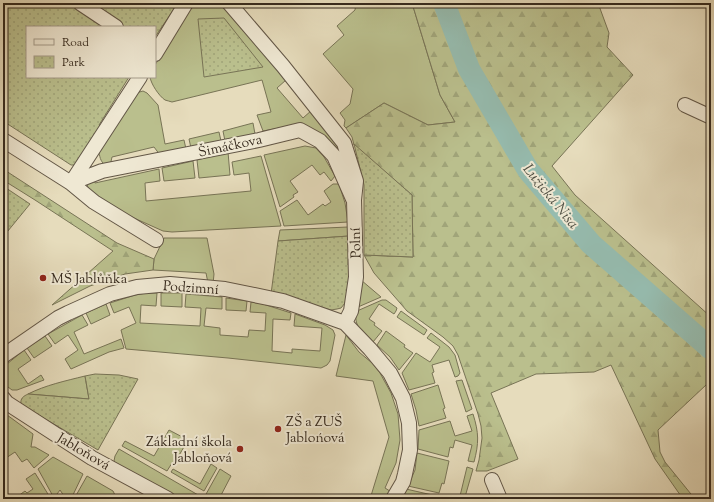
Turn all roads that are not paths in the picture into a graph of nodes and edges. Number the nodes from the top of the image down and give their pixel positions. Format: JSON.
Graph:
{"nodes":[{"id":1,"x":80,"y":3,"type":"edge"},
{"id":2,"x":186,"y":3,"type":"edge"},
{"id":3,"x":229,"y":3,"type":"edge"},
{"id":4,"x":114,"y":26,"type":"edge"},
{"id":5,"x":156,"y":51,"type":"edge"},
{"id":6,"x":139,"y":78,"type":"edge"},
{"id":7,"x":685,"y":105,"type":"dead end"},
{"id":8,"x":711,"y":117,"type":"edge"},
{"id":9,"x":3,"y":140,"type":"edge"},
{"id":10,"x":71,"y":183,"type":"junction"},
{"id":11,"x":354,"y":200,"type":"junction"},
{"id":12,"x":156,"y":240,"type":"dead end"},
{"id":13,"x":345,"y":323,"type":"junction"},
{"id":14,"x":3,"y":356,"type":"edge"},
{"id":15,"x":3,"y":398,"type":"edge"},
{"id":16,"x":492,"y":480,"type":"dead end"},
{"id":17,"x":168,"y":499,"type":"edge"},
{"id":18,"x":393,"y":499,"type":"edge"},
{"id":19,"x":500,"y":499,"type":"edge"}],
"edges":[{"from":1,"to":4,"type":"street"},
{"from":2,"to":5,"type":"street"},
{"from":3,"to":11,"type":"street","name":"Polní"},
{"from":6,"to":10,"type":"street"},
{"from":7,"to":8,"type":"street"},
{"from":9,"to":10,"type":"street"},
{"from":10,"to":11,"type":"street","name":"Šimáčkova"},
{"from":10,"to":12,"type":"street"},
{"from":11,"to":13,"type":"street","name":"Polní"},
{"from":13,"to":14,"type":"street","name":"Podzimní"},
{"from":13,"to":18,"type":"street"},
{"from":15,"to":17,"type":"street","name":"Jabloňová"},
{"from":16,"to":19,"type":"street"}]}
